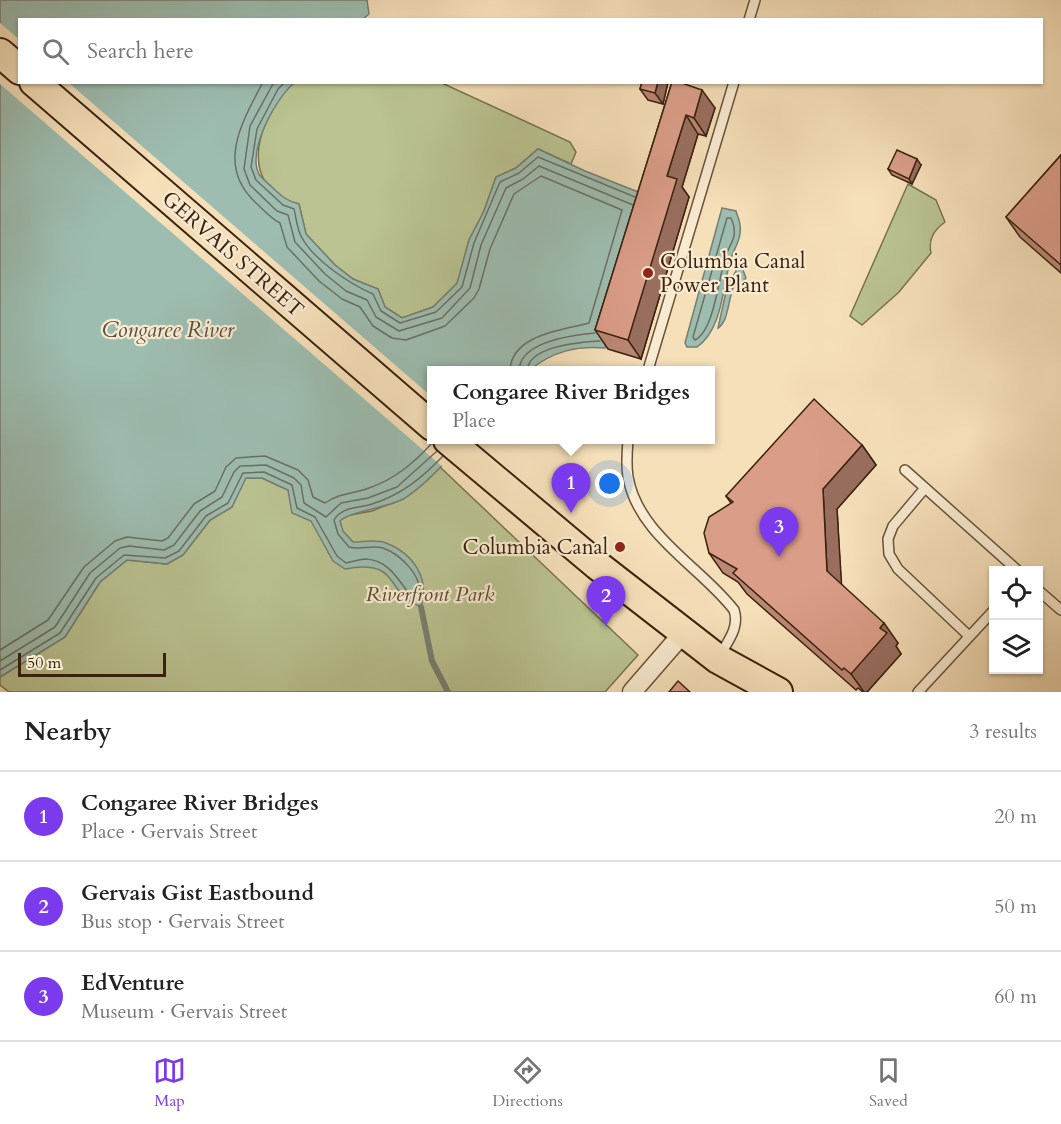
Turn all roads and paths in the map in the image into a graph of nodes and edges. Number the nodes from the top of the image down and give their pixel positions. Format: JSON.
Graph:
{"nodes":[{"id":1,"x":754,"y":0,"type":"edge"},
{"id":2,"x":750,"y":18,"type":"edge"},
{"id":3,"x":0,"y":53,"type":"edge"},
{"id":4,"x":18,"y":68,"type":"edge"},
{"id":5,"x":36,"y":84,"type":"edge"},
{"id":6,"x":733,"y":84,"type":"edge"},
{"id":7,"x":650,"y":366,"type":"edge"},
{"id":8,"x":427,"y":422,"type":"edge"},
{"id":9,"x":453,"y":444,"type":"edge"},
{"id":10,"x":628,"y":444,"type":"edge"},
{"id":11,"x":905,"y":470,"type":"dead end"},
{"id":12,"x":925,"y":488,"type":"junction"},
{"id":13,"x":1013,"y":566,"type":"edge"},
{"id":14,"x":1043,"y":594,"type":"edge"},
{"id":15,"x":1061,"y":610,"type":"edge"},
{"id":16,"x":989,"y":614,"type":"edge"},
{"id":17,"x":684,"y":632,"type":"junction"},
{"id":18,"x":969,"y":636,"type":"junction"},
{"id":19,"x":718,"y":659,"type":"junction"},
{"id":20,"x":632,"y":692,"type":"edge"},
{"id":21,"x":738,"y":692,"type":"edge"},
{"id":22,"x":778,"y":692,"type":"edge"},
{"id":23,"x":918,"y":692,"type":"edge"}],
"edges":[{"from":1,"to":2,"type":"lane"},
{"from":3,"to":4,"type":"main road"},
{"from":5,"to":8,"type":"main road","name":"GERVAIS STREET"},
{"from":6,"to":7,"type":"lane"},
{"from":9,"to":17,"type":"main road"},
{"from":10,"to":19,"type":"lane"},
{"from":11,"to":12,"type":"lane"},
{"from":12,"to":13,"type":"lane"},
{"from":12,"to":18,"type":"lane"},
{"from":14,"to":15,"type":"lane"},
{"from":16,"to":18,"type":"lane"},
{"from":17,"to":19,"type":"main road"},
{"from":17,"to":20,"type":"street"},
{"from":18,"to":23,"type":"lane"},
{"from":19,"to":21,"type":"main road"},
{"from":19,"to":22,"type":"main road"}]}
